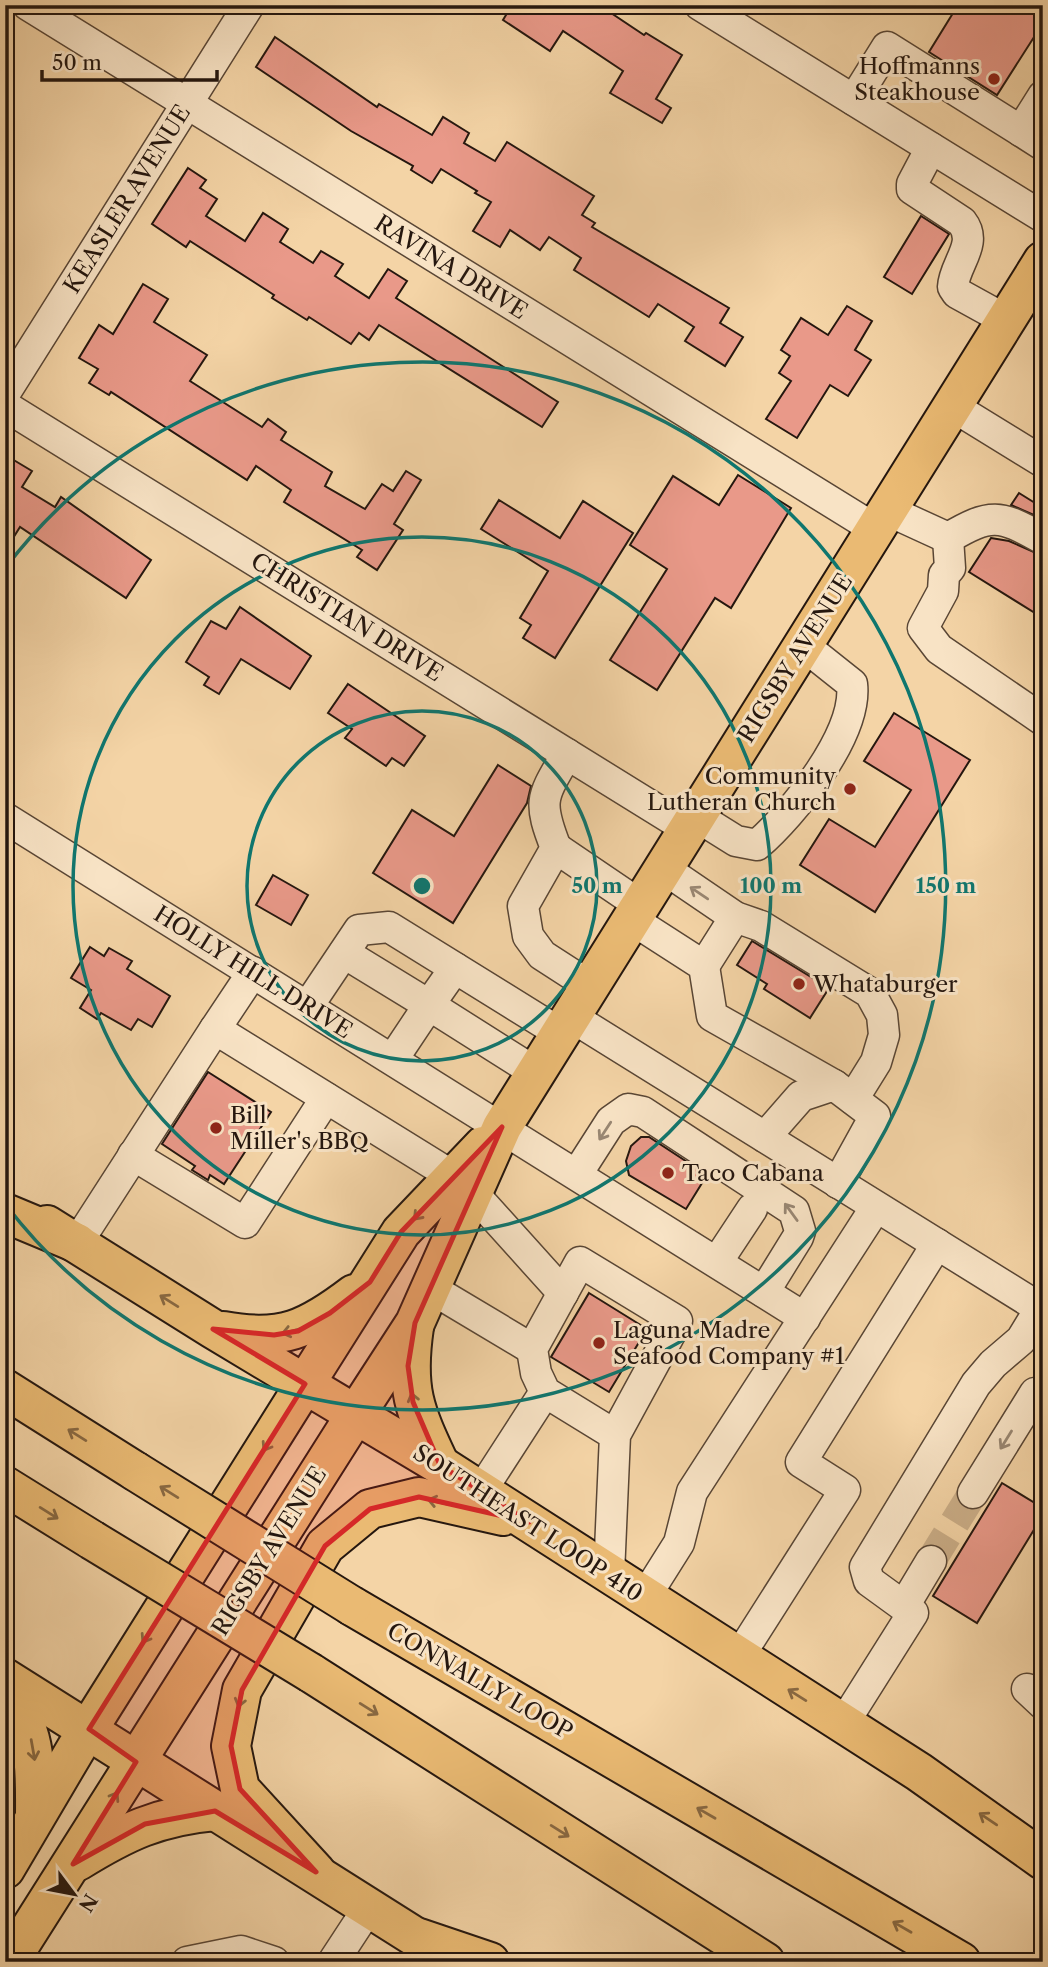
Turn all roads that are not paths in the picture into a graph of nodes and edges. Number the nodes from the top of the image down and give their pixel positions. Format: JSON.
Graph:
{"nodes":[{"id":1,"x":28,"y":5,"type":"edge"},
{"id":2,"x":249,"y":5,"type":"edge"},
{"id":3,"x":700,"y":5,"type":"edge"},
{"id":4,"x":1043,"y":96,"type":"edge"},
{"id":5,"x":854,"y":100,"type":"junction"},
{"id":6,"x":187,"y":104,"type":"junction"},
{"id":7,"x":1032,"y":138,"type":"edge"},
{"id":8,"x":932,"y":148,"type":"junction"},
{"id":9,"x":1043,"y":217,"type":"edge"},
{"id":10,"x":1040,"y":273,"type":"edge"},
{"id":11,"x":1006,"y":320,"type":"junction"},
{"id":12,"x":5,"y":393,"type":"edge"},
{"id":13,"x":5,"y":406,"type":"edge"},
{"id":14,"x":952,"y":406,"type":"junction"},
{"id":15,"x":1043,"y":462,"type":"edge"},
{"id":16,"x":881,"y":520,"type":"junction"},
{"id":17,"x":948,"y":538,"type":"junction"},
{"id":18,"x":1043,"y":540,"type":"edge"},
{"id":19,"x":803,"y":645,"type":"junction"},
{"id":20,"x":1043,"y":720,"type":"edge"},
{"id":21,"x":567,"y":754,"type":"junction"},
{"id":22,"x":5,"y":818,"type":"edge"},
{"id":23,"x":692,"y":822,"type":"junction"},
{"id":24,"x":556,"y":848,"type":"junction"},
{"id":25,"x":663,"y":868,"type":"junction"},
{"id":26,"x":636,"y":912,"type":"junction"},
{"id":27,"x":735,"y":917,"type":"junction"},
{"id":28,"x":344,"y":953,"type":"junction"},
{"id":29,"x":704,"y":965,"type":"junction"},
{"id":30,"x":455,"y":968,"type":"junction"},
{"id":31,"x":253,"y":972,"type":"junction"},
{"id":32,"x":429,"y":1005,"type":"junction"},
{"id":33,"x":308,"y":1006,"type":"junction"},
{"id":34,"x":573,"y":1012,"type":"junction"},
{"id":35,"x":215,"y":1029,"type":"junction"},
{"id":36,"x":393,"y":1059,"type":"junction"},
{"id":37,"x":536,"y":1072,"type":"junction"},
{"id":38,"x":843,"y":1092,"type":"junction"},
{"id":39,"x":326,"y":1098,"type":"junction"},
{"id":40,"x":502,"y":1126,"type":"junction"},
{"id":41,"x":765,"y":1137,"type":"junction"},
{"id":42,"x":133,"y":1155,"type":"junction"},
{"id":43,"x":577,"y":1174,"type":"junction"},
{"id":44,"x":838,"y":1183,"type":"junction"},
{"id":45,"x":463,"y":1184,"type":"junction"},
{"id":46,"x":5,"y":1199,"type":"edge"},
{"id":47,"x":876,"y":1207,"type":"junction"},
{"id":48,"x":752,"y":1209,"type":"dead end"},
{"id":49,"x":5,"y":1213,"type":"edge"},
{"id":50,"x":76,"y":1243,"type":"junction"},
{"id":51,"x":937,"y":1244,"type":"junction"},
{"id":52,"x":717,"y":1262,"type":"junction"},
{"id":53,"x":370,"y":1282,"type":"junction"},
{"id":54,"x":430,"y":1288,"type":"junction"},
{"id":55,"x":764,"y":1292,"type":"junction"},
{"id":56,"x":563,"y":1293,"type":"junction"},
{"id":57,"x":1041,"y":1310,"type":"edge"},
{"id":58,"x":805,"y":1318,"type":"junction"},
{"id":59,"x":415,"y":1323,"type":"junction"},
{"id":60,"x":213,"y":1329,"type":"junction"},
{"id":61,"x":532,"y":1349,"type":"junction"},
{"id":62,"x":305,"y":1384,"type":"junction"},
{"id":63,"x":5,"y":1390,"type":"edge"},
{"id":64,"x":545,"y":1392,"type":"junction"},
{"id":65,"x":1043,"y":1392,"type":"edge"},
{"id":66,"x":356,"y":1414,"type":"junction"},
{"id":67,"x":615,"y":1435,"type":"junction"},
{"id":68,"x":440,"y":1465,"type":"junction"},
{"id":69,"x":5,"y":1486,"type":"edge"},
{"id":70,"x":481,"y":1491,"type":"junction"},
{"id":71,"x":973,"y":1493,"type":"tunnel mouth"},
{"id":72,"x":528,"y":1522,"type":"junction"},
{"id":73,"x":931,"y":1561,"type":"tunnel mouth"},
{"id":74,"x":609,"y":1574,"type":"junction"},
{"id":75,"x":645,"y":1597,"type":"junction"},
{"id":76,"x":904,"y":1606,"type":"junction"},
{"id":77,"x":738,"y":1658,"type":"junction"},
{"id":78,"x":5,"y":1678,"type":"edge"},
{"id":79,"x":5,"y":1690,"type":"edge"},
{"id":80,"x":843,"y":1724,"type":"junction"},
{"id":81,"x":89,"y":1729,"type":"junction"},
{"id":82,"x":136,"y":1762,"type":"junction"},
{"id":83,"x":215,"y":1811,"type":"junction"},
{"id":84,"x":16,"y":1840,"type":"edge"},
{"id":85,"x":1043,"y":1860,"type":"edge"},
{"id":86,"x":73,"y":1864,"type":"junction"},
{"id":87,"x":316,"y":1872,"type":"junction"},
{"id":88,"x":369,"y":1907,"type":"junction"},
{"id":89,"x":419,"y":1938,"type":"junction"},
{"id":90,"x":9,"y":1962,"type":"edge"},
{"id":91,"x":187,"y":1962,"type":"edge"},
{"id":92,"x":274,"y":1962,"type":"edge"},
{"id":93,"x":333,"y":1962,"type":"edge"},
{"id":94,"x":455,"y":1962,"type":"edge"},
{"id":95,"x":490,"y":1962,"type":"edge"},
{"id":96,"x":765,"y":1962,"type":"edge"},
{"id":97,"x":961,"y":1962,"type":"edge"}],
"edges":[{"from":1,"to":6,"type":"street","name":"RAVINA DRIVE"},
{"from":2,"to":6,"type":"street","name":"KEASLER AVENUE"},
{"from":3,"to":5,"type":"street"},
{"from":4,"to":7,"type":"street"},
{"from":5,"to":7,"type":"street"},
{"from":5,"to":8,"type":"street"},
{"from":6,"to":12,"type":"street","name":"KEASLER AVENUE"},
{"from":6,"to":16,"type":"street","name":"RAVINA DRIVE"},
{"from":8,"to":9,"type":"street"},
{"from":8,"to":11,"type":"street"},
{"from":10,"to":11,"type":"main road","name":"RIGSBY AVENUE"},
{"from":11,"to":14,"type":"main road","name":"RIGSBY AVENUE"},
{"from":13,"to":21,"type":"street","name":"CHRISTIAN DRIVE"},
{"from":14,"to":15,"type":"street"},
{"from":14,"to":16,"type":"main road","name":"RIGSBY AVENUE"},
{"from":16,"to":17,"type":"street","name":"RAVINA DRIVE"},
{"from":16,"to":19,"type":"main road","name":"RIGSBY AVENUE"},
{"from":17,"to":18,"type":"street"},
{"from":17,"to":20,"type":"street"},
{"from":19,"to":23,"type":"main road","name":"RIGSBY AVENUE"},
{"from":19,"to":23,"type":"street","name":"CHRISTIAN DRIVE"},
{"from":21,"to":23,"type":"street","name":"CHRISTIAN DRIVE"},
{"from":21,"to":24,"type":"street"},
{"from":22,"to":31,"type":"street","name":"HOLLY HILL DRIVE"},
{"from":23,"to":25,"type":"main road","name":"RIGSBY AVENUE"},
{"from":24,"to":26,"type":"street"},
{"from":24,"to":34,"type":"street"},
{"from":25,"to":26,"type":"main road","name":"RIGSBY AVENUE"},
{"from":27,"to":25,"type":"street","one_way":true},
{"from":26,"to":29,"type":"street"},
{"from":26,"to":34,"type":"main road","name":"RIGSBY AVENUE"},
{"from":27,"to":29,"type":"street"},
{"from":27,"to":38,"type":"street"},
{"from":28,"to":30,"type":"street"},
{"from":28,"to":32,"type":"street"},
{"from":28,"to":33,"type":"street"},
{"from":29,"to":38,"type":"street"},
{"from":30,"to":32,"type":"street"},
{"from":30,"to":34,"type":"street"},
{"from":31,"to":33,"type":"street","name":"HOLLY HILL DRIVE"},
{"from":31,"to":35,"type":"street"},
{"from":32,"to":36,"type":"street"},
{"from":32,"to":37,"type":"street"},
{"from":33,"to":36,"type":"street","name":"HOLLY HILL DRIVE"},
{"from":34,"to":37,"type":"main road","name":"RIGSBY AVENUE"},
{"from":34,"to":41,"type":"street"},
{"from":35,"to":39,"type":"street"},
{"from":35,"to":42,"type":"street"},
{"from":36,"to":40,"type":"street","name":"HOLLY HILL DRIVE"},
{"from":37,"to":40,"type":"main road","name":"RIGSBY AVENUE"},
{"from":38,"to":41,"type":"street"},
{"from":38,"to":44,"type":"street"},
{"from":39,"to":42,"type":"street"},
{"from":39,"to":45,"type":"street"},
{"from":40,"to":43,"type":"street","name":"HOLLY HILL DRIVE"},
{"from":40,"to":45,"type":"main road","name":"RIGSBY AVENUE"},
{"from":41,"to":44,"type":"street"},
{"from":42,"to":50,"type":"street"},
{"from":43,"to":52,"type":"street","name":"HOLLY HILL DRIVE"},
{"from":55,"to":43,"type":"street","one_way":true},
{"from":44,"to":47,"type":"street"},
{"from":45,"to":53,"type":"main road","name":"RIGSBY AVENUE","one_way":true},
{"from":45,"to":54,"type":"main road","name":"RIGSBY AVENUE"},
{"from":45,"to":56,"type":"street"},
{"from":46,"to":50,"type":"main road","name":"SOUTHEAST LOOP 410"},
{"from":47,"to":51,"type":"street"},
{"from":47,"to":58,"type":"street"},
{"from":48,"to":52,"type":"street"},
{"from":49,"to":50,"type":"main road"},
{"from":60,"to":50,"type":"main road","name":"SOUTHEAST LOOP 410","one_way":true},
{"from":51,"to":57,"type":"street"},
{"from":51,"to":77,"type":"street"},
{"from":52,"to":55,"type":"street","name":"HOLLY HILL DRIVE"},
{"from":53,"to":60,"type":"main road","one_way":true},
{"from":53,"to":62,"type":"main road","name":"RIGSBY AVENUE"},
{"from":54,"to":59,"type":"main road","name":"RIGSBY AVENUE"},
{"from":54,"to":61,"type":"street"},
{"from":55,"to":58,"type":"street","name":"HOLLY HILL DRIVE"},
{"from":56,"to":61,"type":"street"},
{"from":56,"to":67,"type":"street"},
{"from":57,"to":76,"type":"street"},
{"from":58,"to":75,"type":"street"},
{"from":59,"to":66,"type":"main road","name":"RIGSBY AVENUE"},
{"from":68,"to":59,"type":"main road","one_way":true},
{"from":60,"to":62,"type":"main road","name":"SOUTHEAST LOOP 410"},
{"from":61,"to":64,"type":"street"},
{"from":62,"to":66,"type":"main road","name":"SOUTHEAST LOOP 410"},
{"from":62,"to":81,"type":"main road","name":"RIGSBY AVENUE","one_way":true},
{"from":97,"to":63,"type":"main road","name":"CONNALLY LOOP","one_way":true,"bridge":true},
{"from":64,"to":67,"type":"street"},
{"from":64,"to":70,"type":"street"},
{"from":65,"to":71,"type":"street","one_way":true},
{"from":66,"to":68,"type":"main road","name":"SOUTHEAST LOOP 410"},
{"from":66,"to":82,"type":"main road","name":"RIGSBY AVENUE"},
{"from":67,"to":74,"type":"street"},
{"from":68,"to":70,"type":"main road","name":"SOUTHEAST LOOP 410"},
{"from":69,"to":96,"type":"main road","one_way":true,"bridge":true},
{"from":70,"to":72,"type":"main road","name":"SOUTHEAST LOOP 410"},
{"from":72,"to":74,"type":"main road","name":"SOUTHEAST LOOP 410"},
{"from":72,"to":87,"type":"main road","one_way":true},
{"from":73,"to":76,"type":"street"},
{"from":74,"to":75,"type":"main road","name":"SOUTHEAST LOOP 410"},
{"from":75,"to":77,"type":"main road","name":"SOUTHEAST LOOP 410"},
{"from":76,"to":80,"type":"street"},
{"from":80,"to":77,"type":"main road","name":"SOUTHEAST LOOP 410","one_way":true},
{"from":78,"to":81,"type":"main road"},
{"from":79,"to":84,"type":"main road","one_way":true},
{"from":85,"to":80,"type":"main road","name":"SOUTHEAST LOOP 410","one_way":true},
{"from":81,"to":82,"type":"main road"},
{"from":81,"to":84,"type":"main road","name":"RIGSBY AVENUE"},
{"from":82,"to":83,"type":"main road"},
{"from":86,"to":82,"type":"main road","name":"RIGSBY AVENUE","one_way":true},
{"from":83,"to":86,"type":"main road"},
{"from":83,"to":87,"type":"main road"},
{"from":86,"to":90,"type":"main road","name":"RIGSBY AVENUE"},
{"from":87,"to":88,"type":"main road"},
{"from":88,"to":89,"type":"main road"},
{"from":88,"to":93,"type":"street"},
{"from":89,"to":94,"type":"main road"},
{"from":89,"to":95,"type":"main road"},
{"from":91,"to":92,"type":"street"}]}
